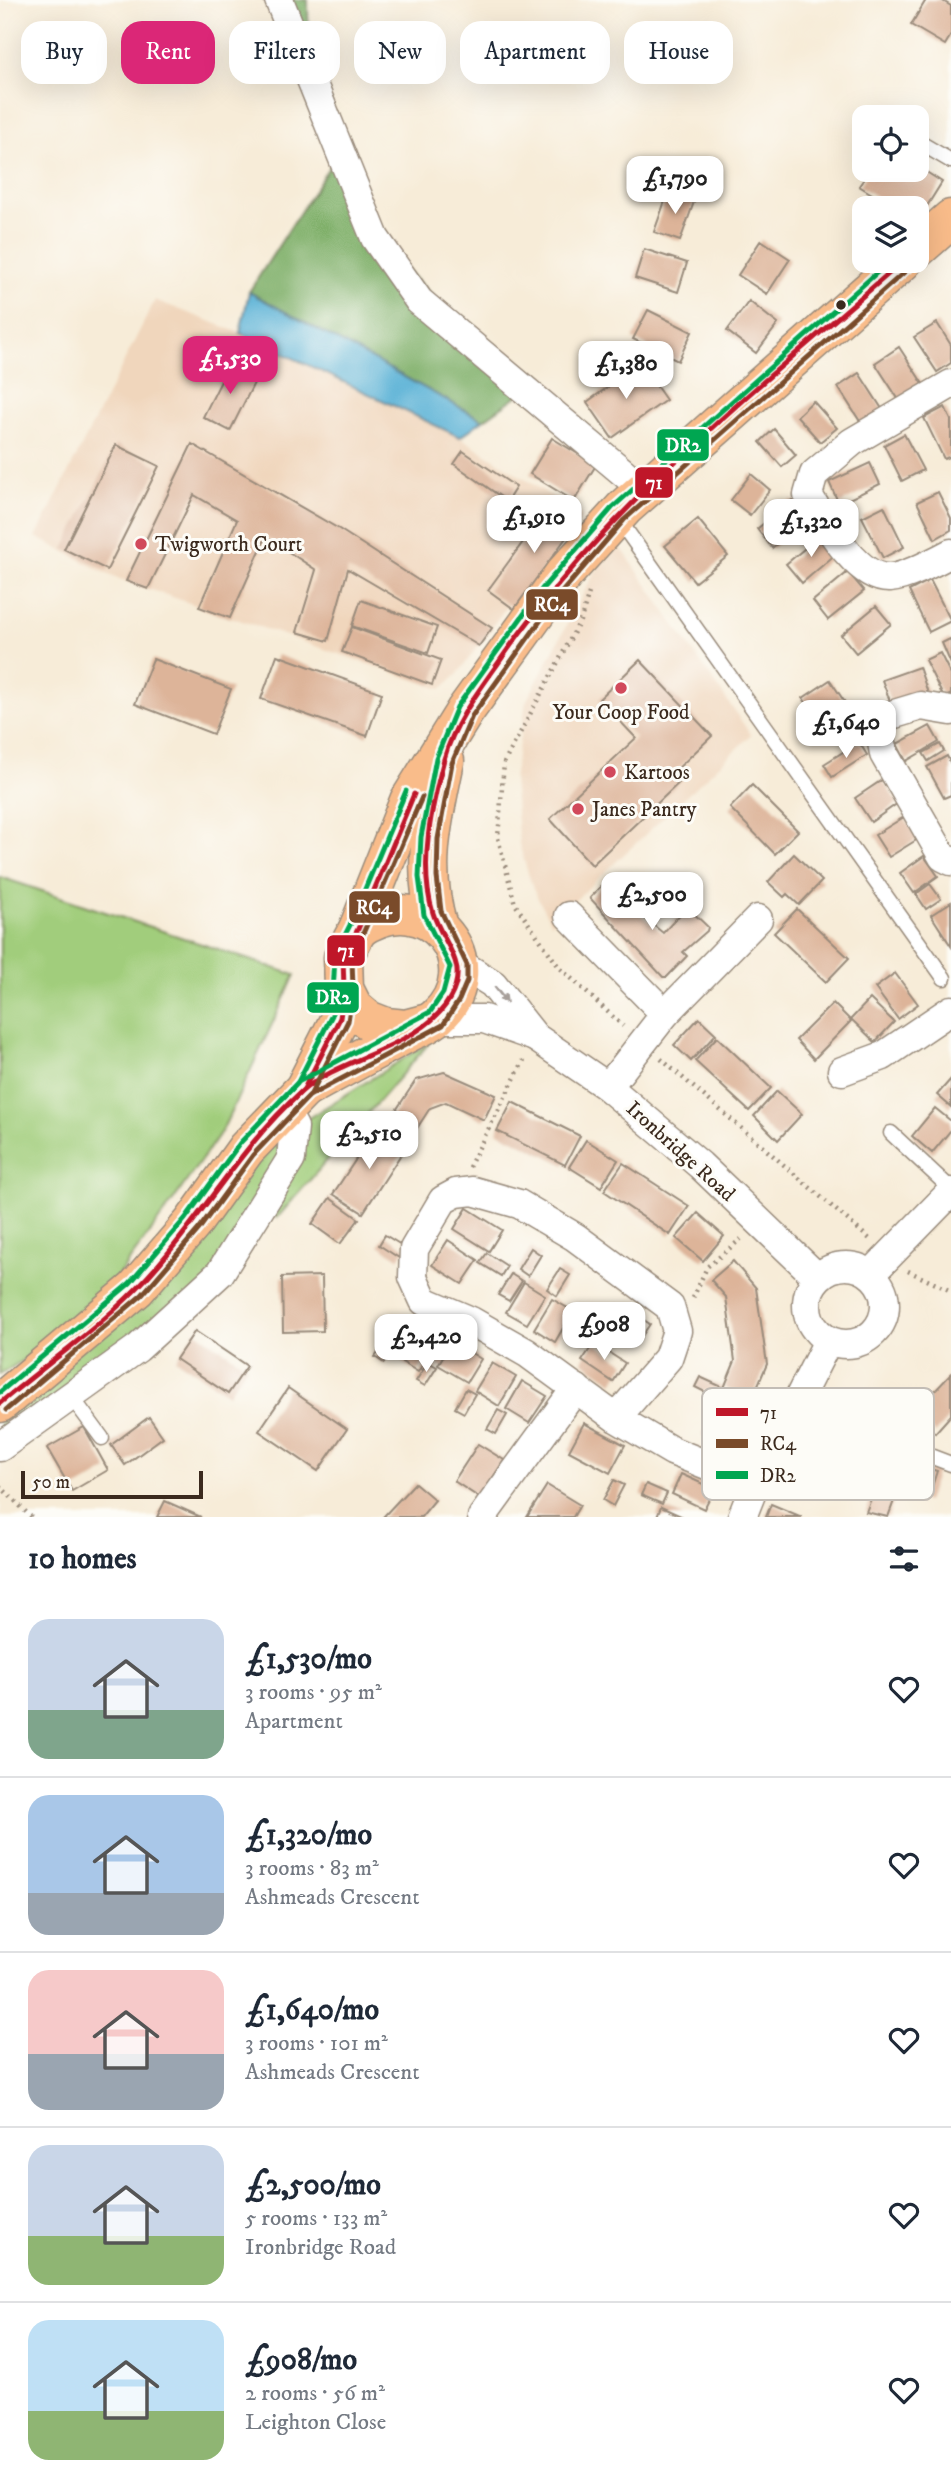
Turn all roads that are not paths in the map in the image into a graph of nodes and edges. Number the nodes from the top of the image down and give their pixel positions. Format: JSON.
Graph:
{"nodes":[{"id":1,"x":279,"y":0,"type":"edge"},
{"id":2,"x":929,"y":148,"type":"edge"},
{"id":3,"x":951,"y":161,"type":"edge"},
{"id":4,"x":951,"y":219,"type":"edge"},
{"id":5,"x":929,"y":238,"type":"edge"},
{"id":6,"x":890,"y":273,"type":"edge"},
{"id":7,"x":951,"y":384,"type":"edge"},
{"id":8,"x":643,"y":489,"type":"junction"},
{"id":9,"x":614,"y":518,"type":"junction"},
{"id":10,"x":951,"y":553,"type":"edge"},
{"id":11,"x":951,"y":712,"type":"edge"},
{"id":12,"x":449,"y":741,"type":"junction"},
{"id":13,"x":951,"y":861,"type":"edge"},
{"id":14,"x":569,"y":916,"type":"dead end"},
{"id":15,"x":758,"y":919,"type":"dead end"},
{"id":16,"x":438,"y":927,"type":"junction"},
{"id":17,"x":358,"y":929,"type":"junction"},
{"id":18,"x":458,"y":962,"type":"junction"},
{"id":19,"x":944,"y":978,"type":"dead end"},
{"id":20,"x":344,"y":989,"type":"junction"},
{"id":21,"x":951,"y":1010,"type":"edge"},
{"id":22,"x":665,"y":1014,"type":"junction"},
{"id":23,"x":430,"y":1021,"type":"junction"},
{"id":24,"x":535,"y":1037,"type":"junction"},
{"id":25,"x":842,"y":1071,"type":"dead end"},
{"id":26,"x":608,"y":1087,"type":"junction"},
{"id":27,"x":294,"y":1099,"type":"junction"},
{"id":28,"x":891,"y":1133,"type":"dead end"},
{"id":29,"x":951,"y":1191,"type":"edge"},
{"id":30,"x":880,"y":1265,"type":"junction"},
{"id":31,"x":817,"y":1277,"type":"junction"},
{"id":32,"x":828,"y":1341,"type":"junction"},
{"id":33,"x":576,"y":1388,"type":"junction"},
{"id":34,"x":804,"y":1388,"type":"edge"},
{"id":35,"x":71,"y":1396,"type":"junction"},
{"id":36,"x":0,"y":1403,"type":"edge"},
{"id":37,"x":616,"y":1418,"type":"junction"},
{"id":38,"x":102,"y":1438,"type":"dead end"},
{"id":39,"x":0,"y":1447,"type":"edge"},
{"id":40,"x":934,"y":1458,"type":"edge"},
{"id":41,"x":702,"y":1463,"type":"edge"},
{"id":42,"x":951,"y":1464,"type":"edge"},
{"id":43,"x":749,"y":1500,"type":"edge"},
{"id":44,"x":482,"y":1517,"type":"edge"},
{"id":45,"x":742,"y":1517,"type":"edge"}],
"edges":[{"from":1,"to":8,"type":"street"},
{"from":2,"to":3,"type":"lane"},
{"from":4,"to":5,"type":"main road"},
{"from":6,"to":8,"type":"main road"},
{"from":7,"to":10,"type":"street"},
{"from":8,"to":9,"type":"main road"},
{"from":9,"to":12,"type":"main road"},
{"from":9,"to":19,"type":"lane"},
{"from":11,"to":13,"type":"street"},
{"from":12,"to":16,"type":"main road"},
{"from":12,"to":17,"type":"main road"},
{"from":14,"to":22,"type":"street"},
{"from":15,"to":22,"type":"street"},
{"from":16,"to":17,"type":"main road"},
{"from":16,"to":18,"type":"main road"},
{"from":17,"to":20,"type":"main road"},
{"from":18,"to":23,"type":"main road"},
{"from":18,"to":24,"type":"street","name":"Ironbridge Road","one_way":true},
{"from":20,"to":23,"type":"main road"},
{"from":20,"to":27,"type":"main road"},
{"from":21,"to":25,"type":"street"},
{"from":22,"to":26,"type":"street"},
{"from":23,"to":24,"type":"street","name":"Ironbridge Road"},
{"from":23,"to":27,"type":"main road"},
{"from":24,"to":26,"type":"street","name":"Ironbridge Road"},
{"from":26,"to":31,"type":"street","name":"Ironbridge Road"},
{"from":27,"to":35,"type":"street"},
{"from":27,"to":36,"type":"main road"},
{"from":28,"to":29,"type":"lane"},
{"from":29,"to":30,"type":"street"},
{"from":30,"to":31,"type":"street"},
{"from":30,"to":32,"type":"street"},
{"from":31,"to":32,"type":"street"},
{"from":32,"to":34,"type":"street"},
{"from":33,"to":37,"type":"street"},
{"from":33,"to":37,"type":"street"},
{"from":33,"to":44,"type":"street"},
{"from":35,"to":38,"type":"lane"},
{"from":35,"to":39,"type":"street"},
{"from":37,"to":41,"type":"street"},
{"from":40,"to":42,"type":"lane"},
{"from":43,"to":45,"type":"street"}]}
